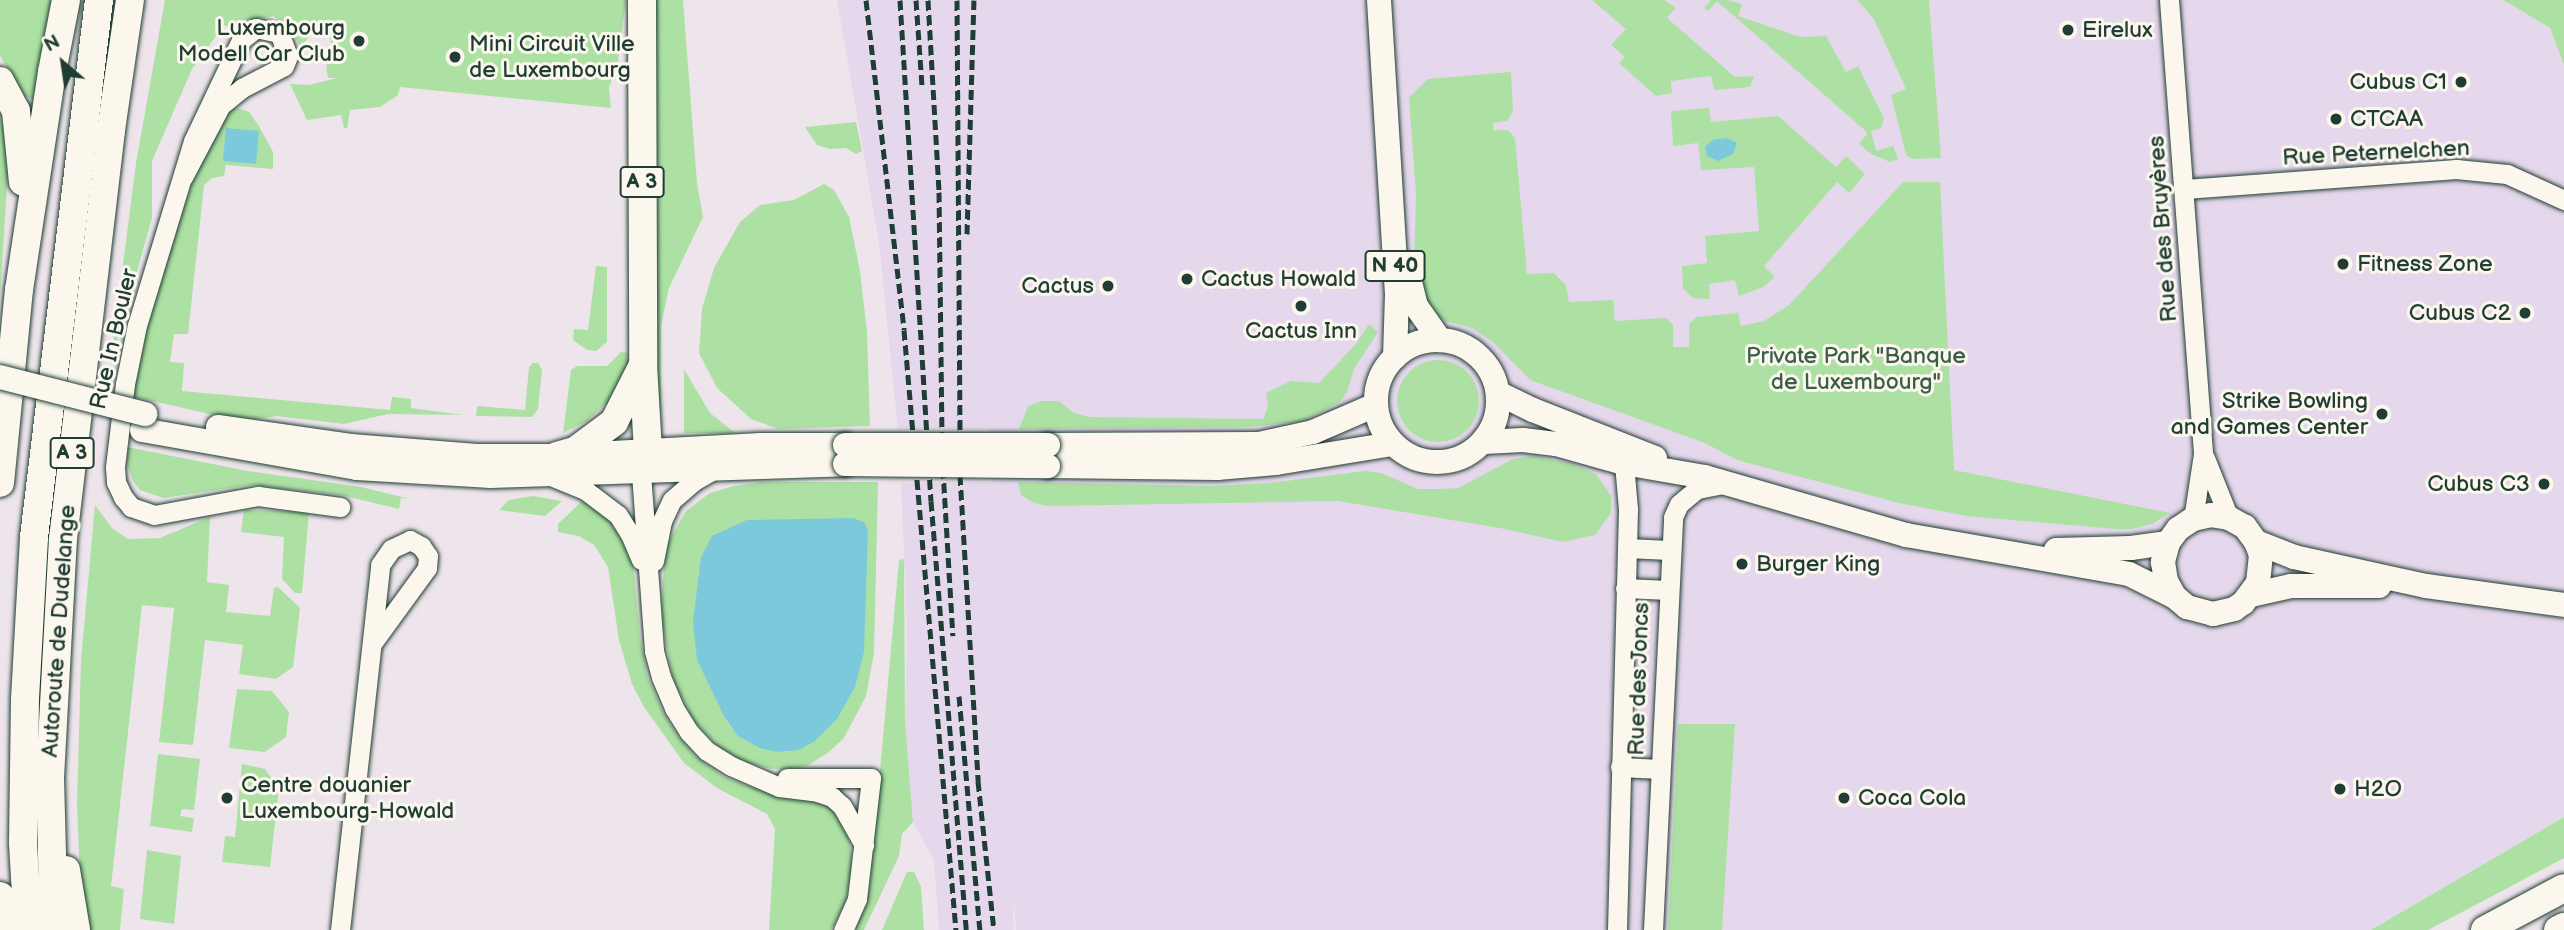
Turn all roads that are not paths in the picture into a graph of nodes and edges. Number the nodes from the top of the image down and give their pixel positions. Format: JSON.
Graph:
{"nodes":[{"id":1,"x":66,"y":0,"type":"edge"},
{"id":2,"x":99,"y":0,"type":"edge"},
{"id":3,"x":130,"y":0,"type":"edge"},
{"id":4,"x":150,"y":0,"type":"edge"},
{"id":5,"x":642,"y":0,"type":"edge"},
{"id":6,"x":1379,"y":0,"type":"edge"},
{"id":7,"x":2169,"y":0,"type":"edge"},
{"id":8,"x":0,"y":81,"type":"edge"},
{"id":9,"x":111,"y":130,"type":"junction"},
{"id":10,"x":1389,"y":175,"type":"junction"},
{"id":11,"x":183,"y":177,"type":"junction"},
{"id":12,"x":2185,"y":189,"type":"junction"},
{"id":13,"x":2564,"y":200,"type":"edge"},
{"id":14,"x":19,"y":290,"type":"junction"},
{"id":15,"x":1440,"y":340,"type":"junction"},
{"id":16,"x":1395,"y":357,"type":"junction"},
{"id":17,"x":643,"y":365,"type":"junction"},
{"id":18,"x":0,"y":377,"type":"edge"},
{"id":19,"x":0,"y":393,"type":"edge"},
{"id":20,"x":1498,"y":393,"type":"junction"},
{"id":21,"x":1375,"y":405,"type":"junction"},
{"id":22,"x":143,"y":422,"type":"junction"},
{"id":23,"x":1484,"y":442,"type":"junction"},
{"id":24,"x":1392,"y":444,"type":"junction"},
{"id":25,"x":845,"y":454,"type":"junction"},
{"id":26,"x":2203,"y":454,"type":"junction"},
{"id":27,"x":1048,"y":456,"type":"junction"},
{"id":28,"x":644,"y":463,"type":"junction"},
{"id":29,"x":1624,"y":463,"type":"junction"},
{"id":30,"x":553,"y":466,"type":"junction"},
{"id":31,"x":720,"y":467,"type":"junction"},
{"id":32,"x":1716,"y":481,"type":"junction"},
{"id":33,"x":0,"y":483,"type":"edge"},
{"id":34,"x":340,"y":507,"type":"dead end"},
{"id":35,"x":2193,"y":519,"type":"junction"},
{"id":36,"x":2229,"y":519,"type":"junction"},
{"id":37,"x":2256,"y":542,"type":"junction"},
{"id":38,"x":2168,"y":543,"type":"junction"},
{"id":39,"x":1627,"y":548,"type":"junction"},
{"id":40,"x":1670,"y":550,"type":"junction"},
{"id":41,"x":2002,"y":551,"type":"junction"},
{"id":42,"x":2426,"y":586,"type":"junction"},
{"id":43,"x":1625,"y":588,"type":"junction"},
{"id":44,"x":1668,"y":590,"type":"junction"},
{"id":45,"x":649,"y":593,"type":"junction"},
{"id":46,"x":2251,"y":595,"type":"junction"},
{"id":47,"x":2175,"y":597,"type":"junction"},
{"id":48,"x":2564,"y":605,"type":"edge"},
{"id":49,"x":373,"y":642,"type":"junction"},
{"id":50,"x":1620,"y":767,"type":"junction"},
{"id":51,"x":1660,"y":769,"type":"junction"},
{"id":52,"x":50,"y":778,"type":"junction"},
{"id":53,"x":753,"y":778,"type":"junction"},
{"id":54,"x":864,"y":845,"type":"junction"},
{"id":55,"x":2564,"y":888,"type":"edge"},
{"id":56,"x":0,"y":896,"type":"edge"},
{"id":57,"x":2564,"y":927,"type":"edge"},
{"id":58,"x":6,"y":930,"type":"edge"},
{"id":59,"x":28,"y":930,"type":"edge"},
{"id":60,"x":54,"y":930,"type":"edge"},
{"id":61,"x":76,"y":930,"type":"edge"},
{"id":62,"x":340,"y":930,"type":"edge"},
{"id":63,"x":843,"y":930,"type":"edge"},
{"id":64,"x":1617,"y":930,"type":"edge"},
{"id":65,"x":1653,"y":930,"type":"edge"},
{"id":66,"x":2485,"y":930,"type":"edge"},
{"id":67,"x":2558,"y":930,"type":"edge"}],
"edges":[{"from":1,"to":14,"type":"highway"},
{"from":2,"to":59,"type":"highway","name":"Autoroute de Dudelange","number":"A 3"},
{"from":3,"to":9,"type":"highway","name":"Autoroute de Dudelange","number":"A 3"},
{"from":4,"to":9,"type":"highway","number":"A 3"},
{"from":5,"to":17,"type":"highway","number":"A 3"},
{"from":6,"to":10,"type":"main road","number":"N 40"},
{"from":7,"to":12,"type":"street","name":"Rue des Bruyères"},
{"from":8,"to":14,"type":"highway"},
{"from":9,"to":52,"type":"highway","name":"Autoroute de Dudelange","number":"A 3"},
{"from":10,"to":15,"type":"main road","number":"N 40"},
{"from":10,"to":16,"type":"main road","number":"N 40"},
{"from":11,"to":11,"type":"street","name":"Rue In Bouler"},
{"from":11,"to":34,"type":"street","name":"Rue In Bouler"},
{"from":12,"to":13,"type":"street","name":"Rue Peternelchen"},
{"from":12,"to":26,"type":"street","name":"Rue des Bruyères"},
{"from":14,"to":33,"type":"highway"},
{"from":15,"to":16,"type":"main road"},
{"from":15,"to":20,"type":"main road"},
{"from":16,"to":21,"type":"main road"},
{"from":17,"to":28,"type":"highway","number":"A 3"},
{"from":17,"to":30,"type":"highway","number":"A 3"},
{"from":18,"to":22,"type":"main road","bridge":true},
{"from":19,"to":22,"type":"main road"},
{"from":20,"to":23,"type":"main road"},
{"from":20,"to":32,"type":"main road"},
{"from":21,"to":24,"type":"main road"},
{"from":21,"to":27,"type":"main road"},
{"from":22,"to":30,"type":"main road"},
{"from":23,"to":24,"type":"main road"},
{"from":23,"to":29,"type":"main road"},
{"from":24,"to":27,"type":"main road"},
{"from":25,"to":27,"type":"main road","bridge":true},
{"from":25,"to":28,"type":"main road"},
{"from":25,"to":31,"type":"main road"},
{"from":26,"to":35,"type":"street"},
{"from":26,"to":36,"type":"street"},
{"from":28,"to":30,"type":"main road"},
{"from":28,"to":31,"type":"main road"},
{"from":28,"to":45,"type":"street"},
{"from":29,"to":32,"type":"main road"},
{"from":29,"to":39,"type":"street","name":"Rue des Joncs"},
{"from":30,"to":45,"type":"street"},
{"from":31,"to":45,"type":"street"},
{"from":32,"to":40,"type":"street","name":"Rue des Joncs"},
{"from":32,"to":41,"type":"main road"},
{"from":35,"to":36,"type":"main road"},
{"from":35,"to":38,"type":"main road"},
{"from":36,"to":37,"type":"main road"},
{"from":37,"to":42,"type":"main road"},
{"from":37,"to":46,"type":"main road"},
{"from":38,"to":41,"type":"main road"},
{"from":38,"to":47,"type":"main road"},
{"from":39,"to":40,"type":"street"},
{"from":39,"to":43,"type":"street","name":"Rue des Joncs"},
{"from":40,"to":44,"type":"street","name":"Rue des Joncs"},
{"from":41,"to":47,"type":"main road"},
{"from":42,"to":46,"type":"main road"},
{"from":42,"to":48,"type":"main road"},
{"from":43,"to":44,"type":"street","name":"Rue des Joncs"},
{"from":43,"to":50,"type":"street","name":"Rue des Joncs"},
{"from":44,"to":51,"type":"street","name":"Rue des Joncs"},
{"from":45,"to":53,"type":"street"},
{"from":46,"to":47,"type":"main road"},
{"from":49,"to":49,"type":"street"},
{"from":49,"to":62,"type":"street"},
{"from":50,"to":51,"type":"street","name":"Rue des Joncs"},
{"from":50,"to":64,"type":"street","name":"Rue des Joncs"},
{"from":51,"to":65,"type":"street","name":"Rue des Joncs"},
{"from":52,"to":60,"type":"highway","name":"Autoroute de Dudelange","number":"A 3"},
{"from":52,"to":61,"type":"highway","number":"A 3"},
{"from":53,"to":54,"type":"street"},
{"from":53,"to":54,"type":"street"},
{"from":54,"to":63,"type":"street"},
{"from":55,"to":66,"type":"highway"},
{"from":56,"to":58,"type":"highway"},
{"from":57,"to":67,"type":"highway"}]}
